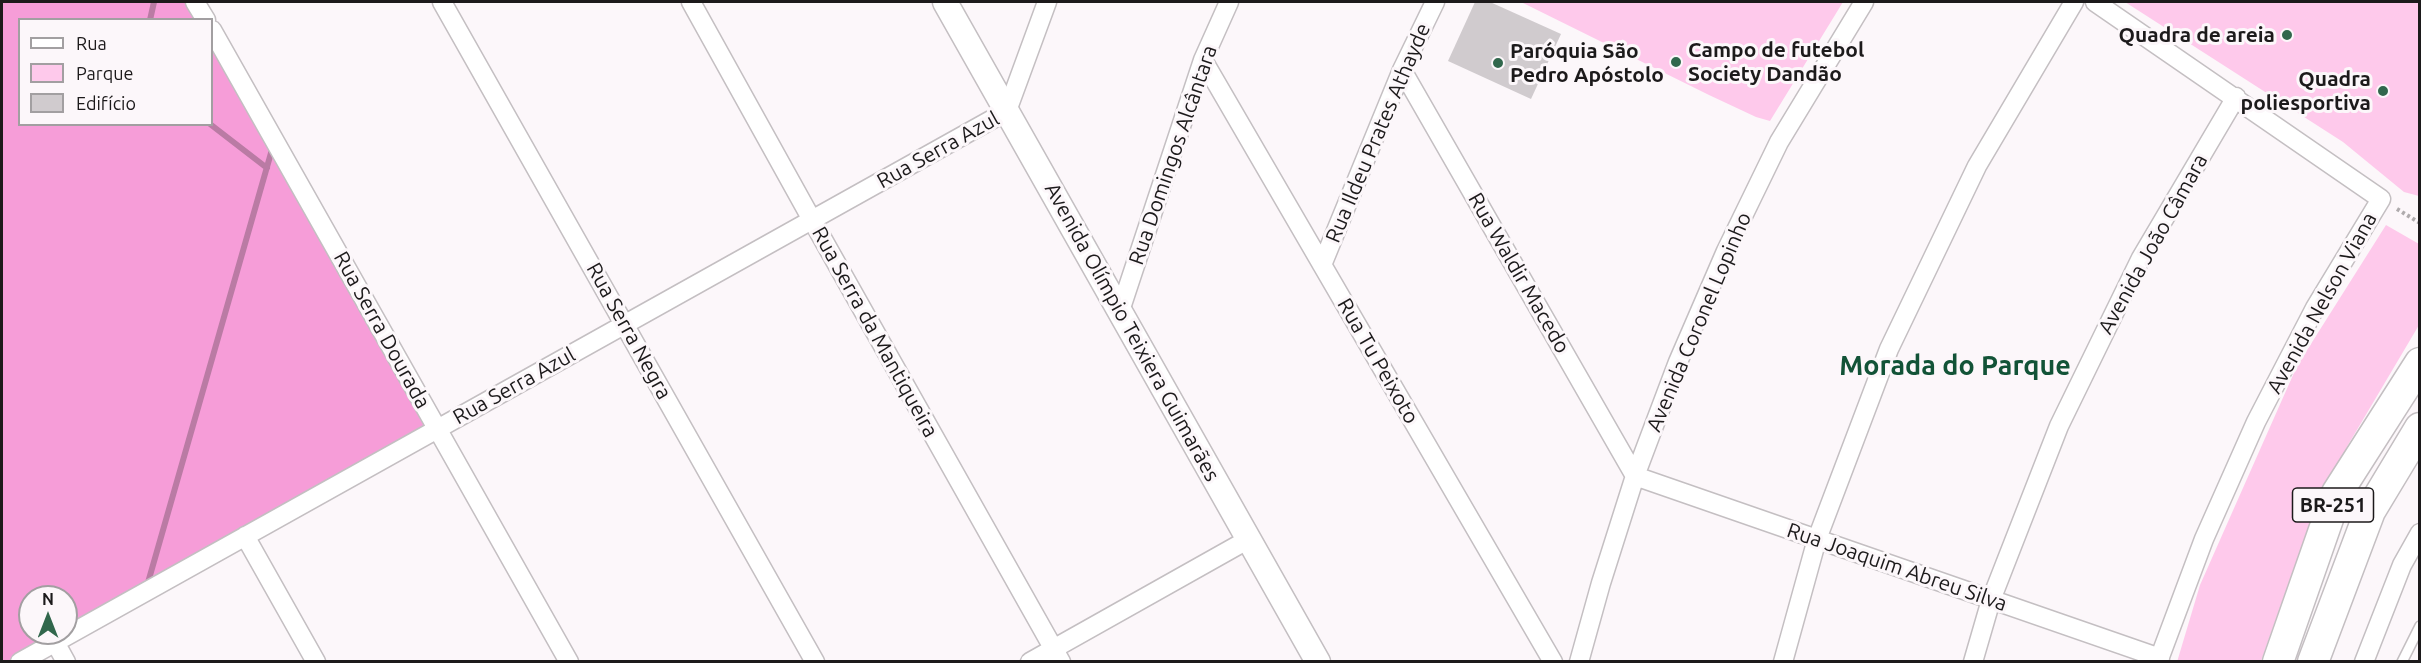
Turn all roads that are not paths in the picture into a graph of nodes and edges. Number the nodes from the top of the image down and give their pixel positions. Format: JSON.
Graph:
{"nodes":[{"id":1,"x":195,"y":2,"type":"edge"},
{"id":2,"x":442,"y":2,"type":"edge"},
{"id":3,"x":692,"y":2,"type":"edge"},
{"id":4,"x":945,"y":2,"type":"edge"},
{"id":5,"x":1047,"y":2,"type":"edge"},
{"id":6,"x":1229,"y":2,"type":"edge"},
{"id":7,"x":1435,"y":2,"type":"edge"},
{"id":8,"x":1864,"y":2,"type":"edge"},
{"id":9,"x":2074,"y":2,"type":"edge"},
{"id":10,"x":2095,"y":2,"type":"edge"},
{"id":11,"x":205,"y":18,"type":"edge"},
{"id":12,"x":213,"y":32,"type":"edge"},
{"id":13,"x":1203,"y":60,"type":"junction"},
{"id":14,"x":1402,"y":70,"type":"junction"},
{"id":15,"x":2236,"y":97,"type":"junction"},
{"id":16,"x":1007,"y":111,"type":"junction"},
{"id":17,"x":812,"y":220,"type":"junction"},
{"id":18,"x":1322,"y":265,"type":"junction"},
{"id":19,"x":1120,"y":311,"type":"junction"},
{"id":20,"x":625,"y":324,"type":"junction"},
{"id":21,"x":2420,"y":363,"type":"edge"},
{"id":22,"x":2420,"y":428,"type":"edge"},
{"id":23,"x":438,"y":429,"type":"junction"},
{"id":24,"x":1635,"y":476,"type":"junction"},
{"id":25,"x":2420,"y":533,"type":"edge"},
{"id":26,"x":245,"y":536,"type":"junction"},
{"id":27,"x":1249,"y":539,"type":"junction"},
{"id":28,"x":1817,"y":539,"type":"junction"},
{"id":29,"x":1991,"y":600,"type":"junction"},
{"id":30,"x":2420,"y":626,"type":"edge"},
{"id":31,"x":78,"y":629,"type":"edge"},
{"id":32,"x":50,"y":645,"type":"edge"},
{"id":33,"x":57,"y":645,"type":"edge"},
{"id":34,"x":1057,"y":655,"type":"edge"},
{"id":35,"x":2159,"y":660,"type":"edge"},
{"id":36,"x":20,"y":662,"type":"edge"},
{"id":37,"x":66,"y":662,"type":"edge"},
{"id":38,"x":316,"y":662,"type":"edge"},
{"id":39,"x":569,"y":662,"type":"edge"},
{"id":40,"x":815,"y":662,"type":"edge"},
{"id":41,"x":1029,"y":662,"type":"edge"},
{"id":42,"x":1318,"y":662,"type":"edge"},
{"id":43,"x":1553,"y":662,"type":"edge"},
{"id":44,"x":1579,"y":662,"type":"edge"},
{"id":45,"x":1783,"y":662,"type":"edge"},
{"id":46,"x":1973,"y":662,"type":"edge"},
{"id":47,"x":2278,"y":662,"type":"edge"},
{"id":48,"x":2313,"y":662,"type":"edge"},
{"id":49,"x":2364,"y":662,"type":"edge"},
{"id":50,"x":2402,"y":662,"type":"edge"}],
"edges":[{"from":1,"to":11,"type":"street"},
{"from":2,"to":20,"type":"street","name":"Rua Serra Negra"},
{"from":3,"to":17,"type":"street","name":"Rua Serra da Mantiqueira"},
{"from":4,"to":16,"type":"street","name":"Avenida Olímpio Teixiera Guimarães"},
{"from":5,"to":16,"type":"street"},
{"from":6,"to":13,"type":"street","name":"Rua Domingos Alcântara"},
{"from":7,"to":14,"type":"street","name":"Rua Ildeu Prates Athayde"},
{"from":8,"to":24,"type":"street","name":"Avenida Coronel Lopinho"},
{"from":9,"to":28,"type":"street"},
{"from":10,"to":15,"type":"street","name":"Avenida Nelson Viana"},
{"from":12,"to":23,"type":"street","name":"Rua Serra Dourada"},
{"from":13,"to":18,"type":"street","name":"Rua Tu Peixoto"},
{"from":13,"to":19,"type":"street","name":"Rua Domingos Alcântara"},
{"from":14,"to":18,"type":"street","name":"Rua Ildeu Prates Athayde"},
{"from":14,"to":24,"type":"street","name":"Rua Waldir Macedo"},
{"from":15,"to":29,"type":"street","name":"Avenida João Câmara"},
{"from":15,"to":35,"type":"street","name":"Avenida Nelson Viana"},
{"from":16,"to":17,"type":"street","name":"Rua Serra Azul"},
{"from":16,"to":19,"type":"street","name":"Avenida Olímpio Teixiera Guimarães"},
{"from":17,"to":20,"type":"street","name":"Rua Serra Azul"},
{"from":17,"to":34,"type":"street","name":"Rua Serra da Mantiqueira"},
{"from":18,"to":43,"type":"street","name":"Rua Tu Peixoto"},
{"from":19,"to":27,"type":"street","name":"Avenida Olímpio Teixiera Guimarães"},
{"from":20,"to":23,"type":"street","name":"Rua Serra Azul"},
{"from":20,"to":40,"type":"street","name":"Rua Serra Negra"},
{"from":21,"to":47,"type":"main road","number":"BR-251"},
{"from":22,"to":48,"type":"main road"},
{"from":23,"to":26,"type":"street","name":"Rua Serra Azul"},
{"from":23,"to":39,"type":"street","name":"Rua Serra Dourada"},
{"from":24,"to":28,"type":"street","name":"Rua Joaquim Abreu Silva"},
{"from":24,"to":44,"type":"street","name":"Avenida Coronel Lopinho"},
{"from":25,"to":49,"type":"street"},
{"from":26,"to":31,"type":"street","name":"Rua Serra Azul"},
{"from":26,"to":38,"type":"street"},
{"from":27,"to":34,"type":"street"},
{"from":27,"to":42,"type":"street","name":"Avenida Olímpio Teixiera Guimarães"},
{"from":28,"to":29,"type":"street","name":"Rua Joaquim Abreu Silva"},
{"from":28,"to":45,"type":"street"},
{"from":29,"to":35,"type":"street","name":"Rua Joaquim Abreu Silva"},
{"from":29,"to":46,"type":"street","name":"Avenida João Câmara"},
{"from":30,"to":50,"type":"lane"},
{"from":32,"to":36,"type":"street","name":"Rua Serra Azul"},
{"from":33,"to":37,"type":"street"},
{"from":34,"to":41,"type":"street"}]}
